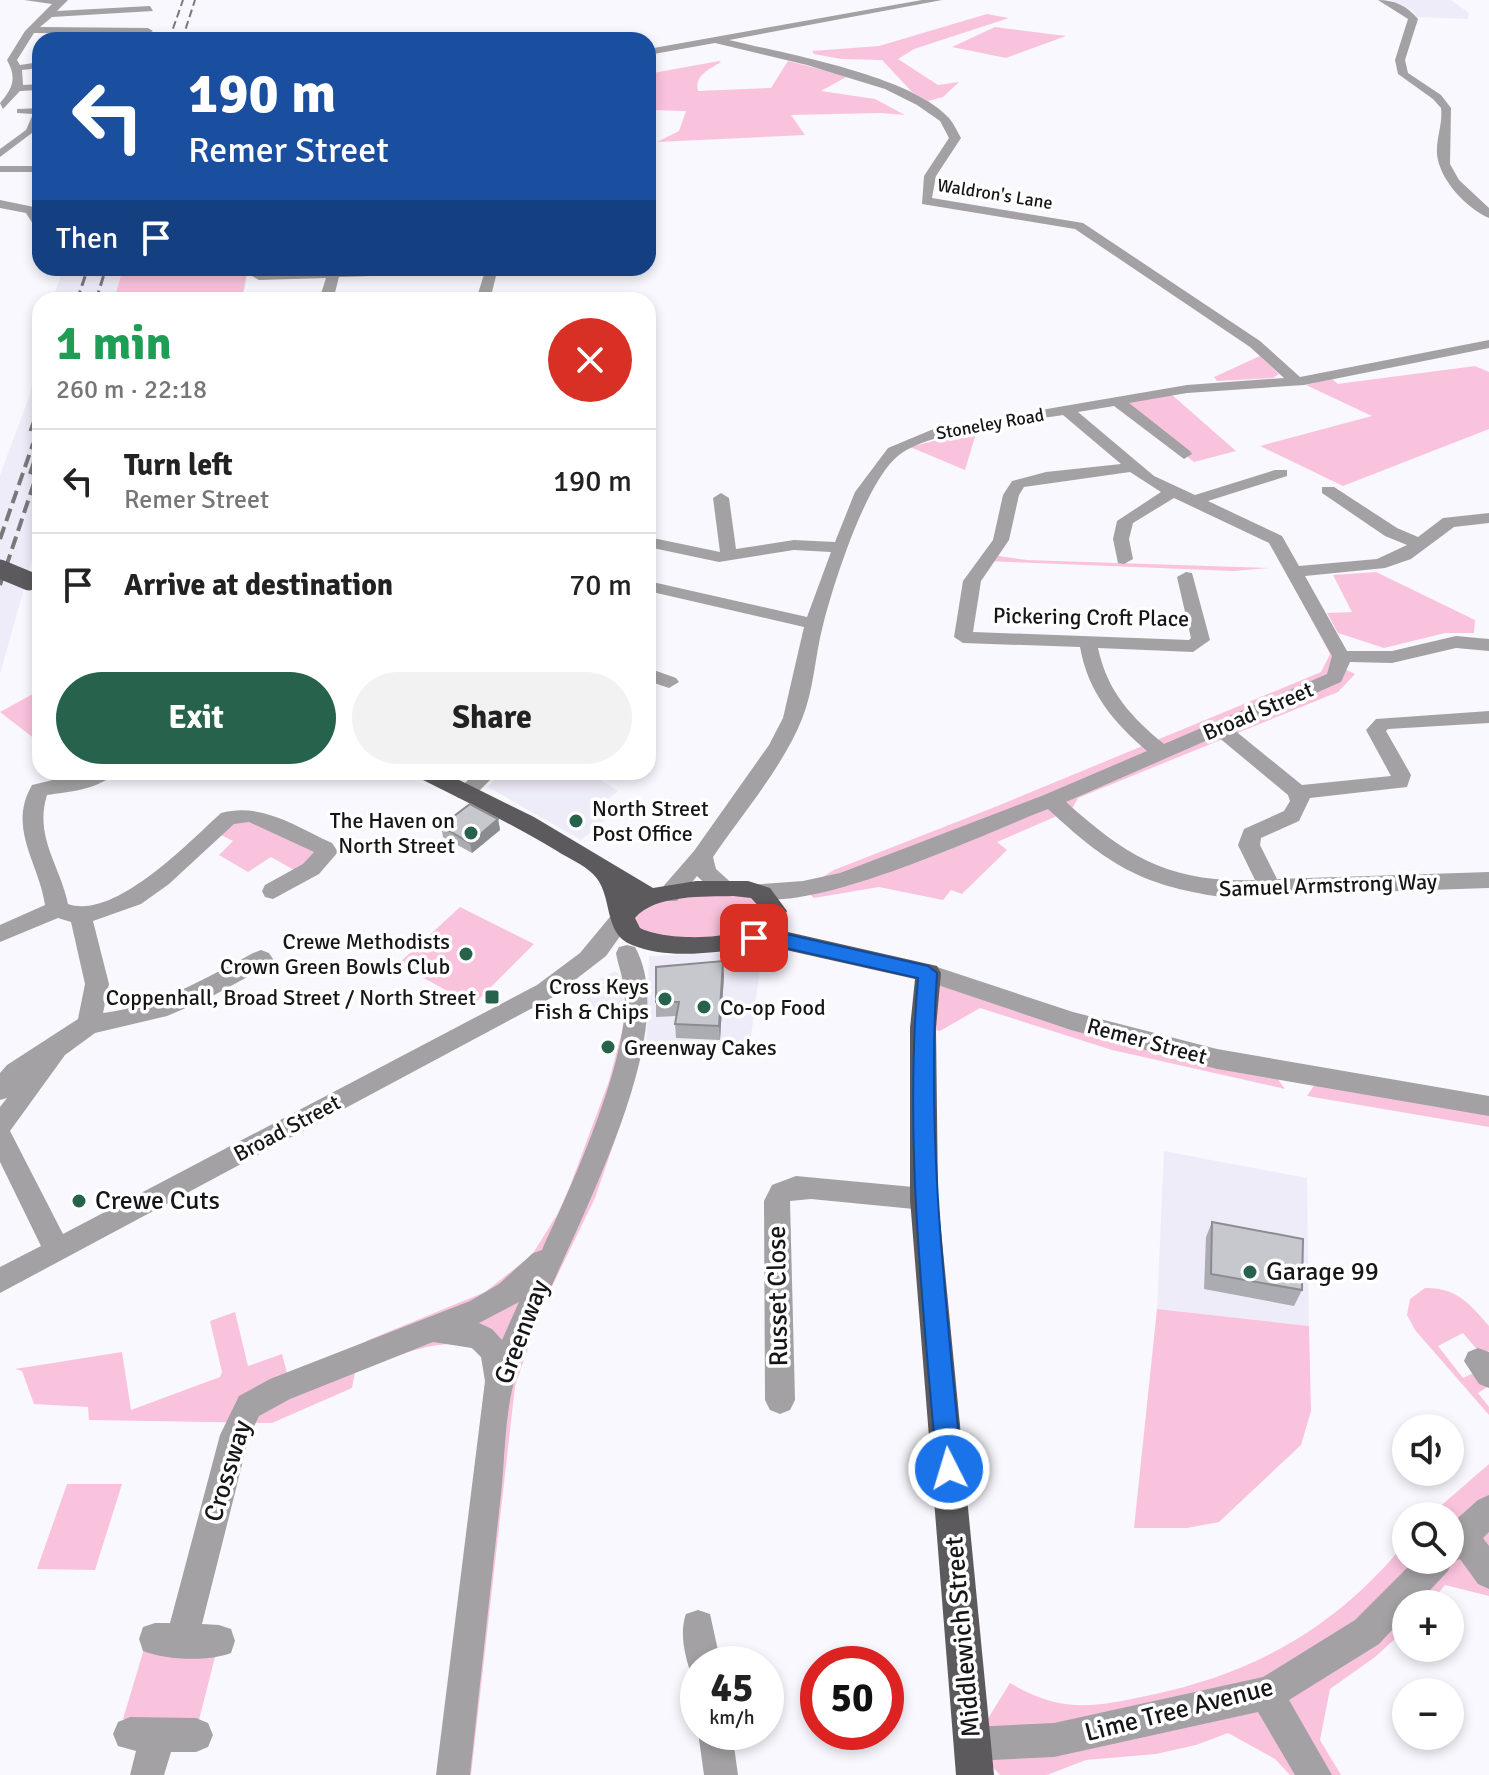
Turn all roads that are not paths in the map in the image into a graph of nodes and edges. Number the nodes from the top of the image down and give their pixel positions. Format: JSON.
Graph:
{"nodes":[{"id":1,"x":937,"y":0,"type":"edge"},
{"id":2,"x":1383,"y":0,"type":"edge"},
{"id":3,"x":27,"y":1,"type":"edge"},
{"id":4,"x":60,"y":1,"type":"edge"},
{"id":5,"x":146,"y":9,"type":"dead end"},
{"id":6,"x":50,"y":14,"type":"junction"},
{"id":7,"x":35,"y":30,"type":"junction"},
{"id":8,"x":148,"y":31,"type":"dead end"},
{"id":9,"x":67,"y":32,"type":"edge"},
{"id":10,"x":132,"y":32,"type":"edge"},
{"id":11,"x":716,"y":40,"type":"junction"},
{"id":12,"x":656,"y":51,"type":"edge"},
{"id":13,"x":0,"y":60,"type":"edge"},
{"id":14,"x":32,"y":68,"type":"edge"},
{"id":15,"x":16,"y":75,"type":"junction"},
{"id":16,"x":32,"y":83,"type":"edge"},
{"id":17,"x":32,"y":104,"type":"edge"},
{"id":18,"x":2,"y":106,"type":"edge"},
{"id":19,"x":32,"y":110,"type":"edge"},
{"id":20,"x":21,"y":111,"type":"dead end"},
{"id":21,"x":32,"y":130,"type":"edge"},
{"id":22,"x":30,"y":132,"type":"junction"},
{"id":23,"x":0,"y":134,"type":"edge"},
{"id":24,"x":0,"y":154,"type":"edge"},
{"id":25,"x":0,"y":169,"type":"edge"},
{"id":26,"x":32,"y":169,"type":"edge"},
{"id":27,"x":0,"y":204,"type":"edge"},
{"id":28,"x":32,"y":209,"type":"edge"},
{"id":29,"x":1489,"y":214,"type":"edge"},
{"id":30,"x":1489,"y":344,"type":"edge"},
{"id":31,"x":1297,"y":382,"type":"junction"},
{"id":32,"x":1164,"y":402,"type":"dead end"},
{"id":33,"x":1121,"y":404,"type":"junction"},
{"id":34,"x":1067,"y":410,"type":"junction"},
{"id":35,"x":1184,"y":454,"type":"dead end"},
{"id":36,"x":1132,"y":467,"type":"junction"},
{"id":37,"x":1280,"y":473,"type":"dead end"},
{"id":38,"x":1172,"y":492,"type":"junction"},
{"id":39,"x":1337,"y":492,"type":"dead end"},
{"id":40,"x":721,"y":498,"type":"dead end"},
{"id":41,"x":1194,"y":502,"type":"junction"},
{"id":42,"x":1489,"y":518,"type":"edge"},
{"id":43,"x":656,"y":543,"type":"edge"},
{"id":44,"x":1421,"y":545,"type":"junction"},
{"id":45,"x":841,"y":547,"type":"junction"},
{"id":46,"x":729,"y":557,"type":"junction"},
{"id":47,"x":1104,"y":559,"type":"dead end"},
{"id":48,"x":0,"y":569,"type":"edge"},
{"id":49,"x":1294,"y":572,"type":"junction"},
{"id":50,"x":1164,"y":576,"type":"dead end"},
{"id":51,"x":32,"y":583,"type":"edge"},
{"id":52,"x":656,"y":588,"type":"edge"},
{"id":53,"x":814,"y":624,"type":"junction"},
{"id":54,"x":1088,"y":643,"type":"junction"},
{"id":55,"x":1489,"y":645,"type":"edge"},
{"id":56,"x":1341,"y":656,"type":"junction"},
{"id":57,"x":656,"y":677,"type":"edge"},
{"id":58,"x":669,"y":682,"type":"dead end"},
{"id":59,"x":1489,"y":717,"type":"edge"},
{"id":60,"x":1221,"y":729,"type":"junction"},
{"id":61,"x":1160,"y":751,"type":"junction"},
{"id":62,"x":85,"y":780,"type":"edge"},
{"id":63,"x":440,"y":780,"type":"edge"},
{"id":64,"x":479,"y":780,"type":"edge"},
{"id":65,"x":1298,"y":792,"type":"junction"},
{"id":66,"x":465,"y":793,"type":"junction"},
{"id":67,"x":1051,"y":800,"type":"junction"},
{"id":68,"x":702,"y":856,"type":"junction"},
{"id":69,"x":604,"y":871,"type":"junction"},
{"id":70,"x":1489,"y":880,"type":"edge"},
{"id":71,"x":1269,"y":886,"type":"junction"},
{"id":72,"x":726,"y":888,"type":"junction"},
{"id":73,"x":803,"y":889,"type":"junction"},
{"id":74,"x":273,"y":891,"type":"dead end"},
{"id":75,"x":757,"y":891,"type":"junction"},
{"id":76,"x":660,"y":896,"type":"junction"},
{"id":77,"x":57,"y":909,"type":"junction"},
{"id":78,"x":775,"y":914,"type":"junction"},
{"id":79,"x":81,"y":917,"type":"junction"},
{"id":80,"x":622,"y":918,"type":"junction"},
{"id":81,"x":0,"y":934,"type":"edge"},
{"id":82,"x":754,"y":938,"type":"junction"},
{"id":83,"x":654,"y":943,"type":"junction"},
{"id":84,"x":812,"y":947,"type":"junction"},
{"id":85,"x":627,"y":953,"type":"junction"},
{"id":86,"x":261,"y":959,"type":"dead end"},
{"id":87,"x":928,"y":973,"type":"junction"},
{"id":88,"x":573,"y":974,"type":"junction"},
{"id":89,"x":89,"y":1024,"type":"junction"},
{"id":90,"x":61,"y":1045,"type":"junction"},
{"id":91,"x":0,"y":1090,"type":"edge"},
{"id":92,"x":1489,"y":1106,"type":"edge"},
{"id":93,"x":0,"y":1126,"type":"edge"},
{"id":94,"x":0,"y":1136,"type":"edge"},
{"id":95,"x":924,"y":1199,"type":"junction"},
{"id":96,"x":555,"y":1248,"type":"junction"},
{"id":97,"x":57,"y":1250,"type":"junction"},
{"id":98,"x":0,"y":1281,"type":"edge"},
{"id":99,"x":436,"y":1330,"type":"junction"},
{"id":100,"x":499,"y":1383,"type":"junction"},
{"id":101,"x":780,"y":1400,"type":"dead end"},
{"id":102,"x":1489,"y":1511,"type":"edge"},
{"id":103,"x":1464,"y":1534,"type":"edge"},
{"id":104,"x":1464,"y":1549,"type":"edge"},
{"id":105,"x":1489,"y":1573,"type":"edge"},
{"id":106,"x":1423,"y":1574,"type":"edge"},
{"id":107,"x":698,"y":1626,"type":"dead end"},
{"id":108,"x":219,"y":1641,"type":"dead end"},
{"id":109,"x":701,"y":1646,"type":"edge"},
{"id":110,"x":1266,"y":1693,"type":"junction"},
{"id":111,"x":196,"y":1735,"type":"dead end"},
{"id":112,"x":718,"y":1750,"type":"edge"},
{"id":113,"x":973,"y":1760,"type":"edge"},
{"id":114,"x":147,"y":1775,"type":"edge"},
{"id":115,"x":453,"y":1775,"type":"edge"},
{"id":116,"x":721,"y":1775,"type":"edge"},
{"id":117,"x":1315,"y":1775,"type":"edge"}],
"edges":[{"from":1,"to":11,"type":"street"},
{"from":2,"to":29,"type":"street"},
{"from":3,"to":4,"type":"street"},
{"from":4,"to":6,"type":"street"},
{"from":5,"to":6,"type":"street"},
{"from":6,"to":7,"type":"street"},
{"from":7,"to":9,"type":"street"},
{"from":7,"to":15,"type":"street"},
{"from":8,"to":10,"type":"street"},
{"from":11,"to":12,"type":"street"},
{"from":11,"to":31,"type":"street","name":"Waldron's Lane"},
{"from":13,"to":15,"type":"street"},
{"from":14,"to":15,"type":"street"},
{"from":15,"to":16,"type":"street"},
{"from":15,"to":18,"type":"street"},
{"from":17,"to":18,"type":"street"},
{"from":19,"to":20,"type":"street"},
{"from":21,"to":22,"type":"street"},
{"from":22,"to":23,"type":"street"},
{"from":22,"to":24,"type":"street"},
{"from":25,"to":26,"type":"street"},
{"from":27,"to":28,"type":"street"},
{"from":30,"to":31,"type":"street","name":"Stoneley Road"},
{"from":31,"to":33,"type":"street","name":"Stoneley Road"},
{"from":32,"to":33,"type":"street"},
{"from":33,"to":34,"type":"street","name":"Stoneley Road"},
{"from":33,"to":35,"type":"street"},
{"from":34,"to":36,"type":"street"},
{"from":34,"to":45,"type":"street","name":"Stoneley Road"},
{"from":36,"to":38,"type":"street"},
{"from":36,"to":54,"type":"street","name":"Pickering Croft Place"},
{"from":37,"to":41,"type":"street"},
{"from":38,"to":41,"type":"street"},
{"from":38,"to":47,"type":"street"},
{"from":39,"to":44,"type":"street"},
{"from":40,"to":46,"type":"street"},
{"from":41,"to":49,"type":"street"},
{"from":42,"to":44,"type":"street"},
{"from":43,"to":46,"type":"street"},
{"from":44,"to":49,"type":"street"},
{"from":45,"to":46,"type":"street"},
{"from":45,"to":53,"type":"street","name":"Stoneley Road"},
{"from":48,"to":51,"type":"main road","bridge":true},
{"from":49,"to":56,"type":"street"},
{"from":50,"to":54,"type":"street","name":"Pickering Croft Place"},
{"from":52,"to":53,"type":"street"},
{"from":53,"to":68,"type":"street","name":"Stoneley Road"},
{"from":54,"to":61,"type":"street"},
{"from":55,"to":56,"type":"street"},
{"from":56,"to":60,"type":"street","name":"Broad Street"},
{"from":57,"to":58,"type":"street"},
{"from":59,"to":65,"type":"street"},
{"from":60,"to":61,"type":"street","name":"Broad Street"},
{"from":60,"to":65,"type":"street"},
{"from":61,"to":67,"type":"street","name":"Broad Street"},
{"from":62,"to":77,"type":"street"},
{"from":63,"to":66,"type":"main road"},
{"from":64,"to":66,"type":"street"},
{"from":65,"to":71,"type":"street"},
{"from":66,"to":69,"type":"main road"},
{"from":67,"to":71,"type":"street","name":"Samuel Armstrong Way"},
{"from":67,"to":73,"type":"street","name":"Broad Street"},
{"from":68,"to":72,"type":"street"},
{"from":68,"to":76,"type":"street","name":"Stoneley Road"},
{"from":69,"to":76,"type":"main road"},
{"from":69,"to":80,"type":"main road"},
{"from":70,"to":71,"type":"street","name":"Samuel Armstrong Way"},
{"from":72,"to":75,"type":"main road"},
{"from":72,"to":76,"type":"main road"},
{"from":73,"to":75,"type":"street","name":"Broad Street"},
{"from":73,"to":78,"type":"street","name":"Broad Street"},
{"from":74,"to":79,"type":"street"},
{"from":75,"to":78,"type":"main road","name":"Remer Street"},
{"from":76,"to":80,"type":"main road"},
{"from":77,"to":79,"type":"street"},
{"from":77,"to":81,"type":"street"},
{"from":78,"to":82,"type":"main road"},
{"from":78,"to":84,"type":"main road","name":"Remer Street"},
{"from":79,"to":89,"type":"street"},
{"from":80,"to":83,"type":"main road"},
{"from":80,"to":88,"type":"street","name":"Broad Street"},
{"from":82,"to":83,"type":"main road","name":"Remer Street"},
{"from":82,"to":84,"type":"main road","name":"Remer Street"},
{"from":83,"to":85,"type":"street","name":"Broad Street"},
{"from":84,"to":87,"type":"main road","name":"Remer Street"},
{"from":85,"to":88,"type":"street","name":"Broad Street"},
{"from":85,"to":96,"type":"street","name":"Greenway"},
{"from":86,"to":89,"type":"street"},
{"from":87,"to":92,"type":"street","name":"Remer Street"},
{"from":87,"to":95,"type":"main road","name":"Middlewich Street"},
{"from":88,"to":97,"type":"street","name":"Broad Street"},
{"from":89,"to":90,"type":"street"},
{"from":90,"to":91,"type":"street"},
{"from":90,"to":93,"type":"street"},
{"from":94,"to":97,"type":"street"},
{"from":95,"to":101,"type":"street","name":"Russet Close"},
{"from":95,"to":113,"type":"main road","name":"Middlewich Street"},
{"from":96,"to":99,"type":"street","name":"Crossway"},
{"from":96,"to":100,"type":"street","name":"Greenway"},
{"from":97,"to":98,"type":"street","name":"Broad Street"},
{"from":99,"to":100,"type":"street"},
{"from":99,"to":108,"type":"street","name":"Crossway"},
{"from":100,"to":115,"type":"street","name":"Greenway"},
{"from":102,"to":103,"type":"street"},
{"from":104,"to":105,"type":"street"},
{"from":106,"to":110,"type":"street","name":"Lime Tree Avenue"},
{"from":107,"to":109,"type":"street"},
{"from":110,"to":113,"type":"street","name":"Lime Tree Avenue"},
{"from":110,"to":117,"type":"street"},
{"from":111,"to":114,"type":"street"},
{"from":112,"to":116,"type":"street"}]}
